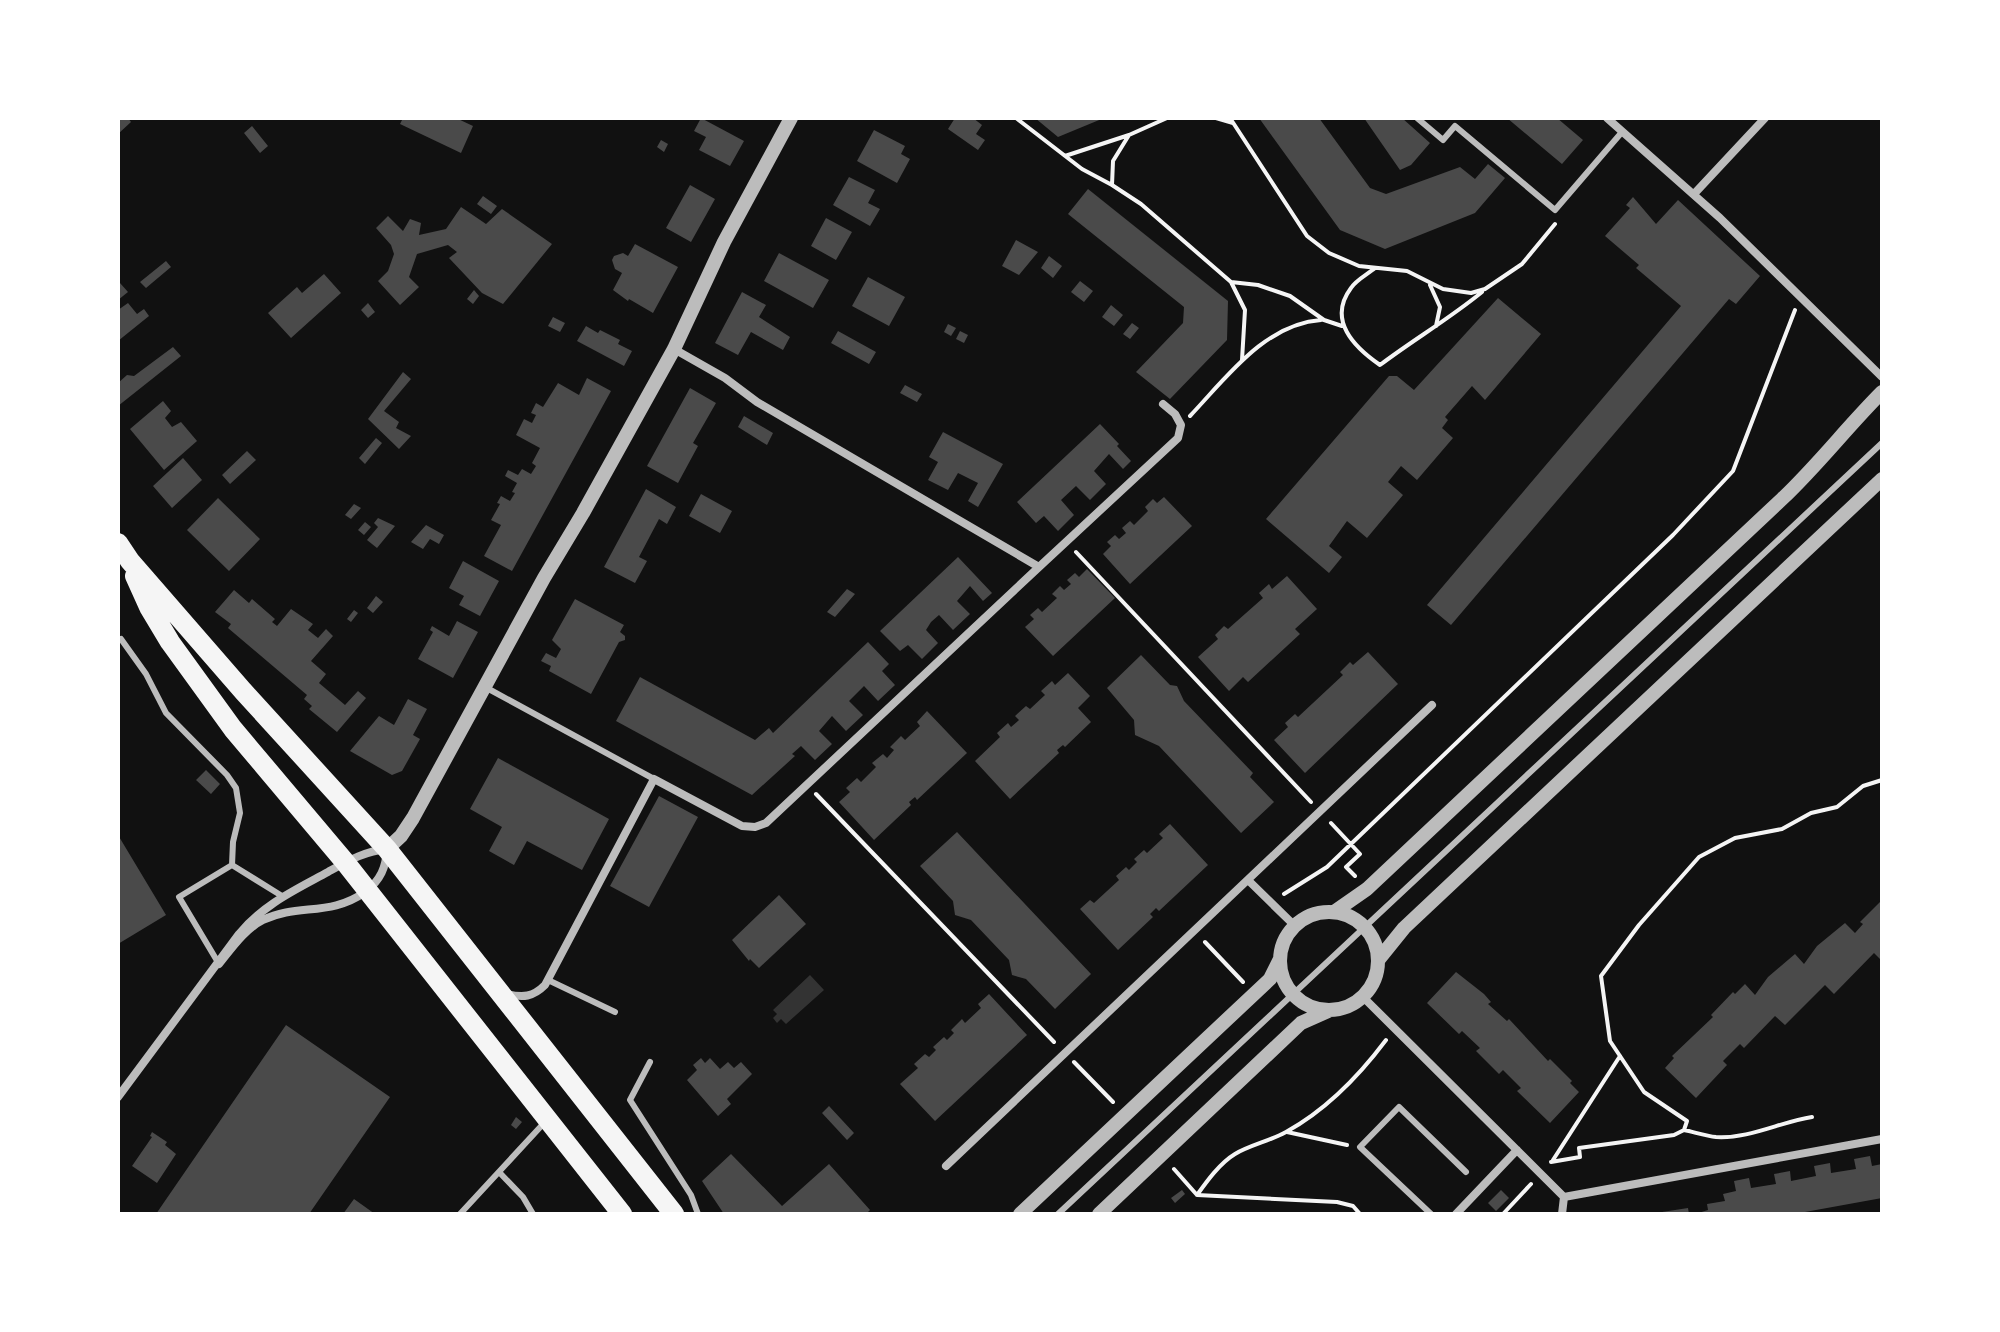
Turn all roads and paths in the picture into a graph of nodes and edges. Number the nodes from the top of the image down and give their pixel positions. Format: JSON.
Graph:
{"nodes":[{"id":1,"x":791,"y":118,"type":"edge"},
{"id":2,"x":1016,"y":118,"type":"edge"},
{"id":3,"x":1167,"y":118,"type":"edge"},
{"id":4,"x":1216,"y":118,"type":"edge"},
{"id":5,"x":1417,"y":118,"type":"edge"},
{"id":6,"x":1607,"y":118,"type":"edge"},
{"id":7,"x":1765,"y":118,"type":"edge"},
{"id":8,"x":1232,"y":121,"type":"edge"},
{"id":9,"x":1622,"y":132,"type":"junction"},
{"id":10,"x":1129,"y":135,"type":"junction"},
{"id":11,"x":1065,"y":156,"type":"junction"},
{"id":12,"x":1112,"y":185,"type":"junction"},
{"id":13,"x":1694,"y":194,"type":"junction"},
{"id":14,"x":1561,"y":218,"type":"dead end"},
{"id":15,"x":1375,"y":268,"type":"junction"},
{"id":16,"x":1231,"y":282,"type":"junction"},
{"id":17,"x":1430,"y":284,"type":"junction"},
{"id":18,"x":1485,"y":289,"type":"junction"},
{"id":19,"x":1800,"y":296,"type":"junction"},
{"id":20,"x":1324,"y":320,"type":"junction"},
{"id":21,"x":1342,"y":326,"type":"junction"},
{"id":22,"x":1436,"y":328,"type":"junction"},
{"id":23,"x":674,"y":349,"type":"junction"},
{"id":24,"x":1241,"y":362,"type":"junction"},
{"id":25,"x":1882,"y":377,"type":"edge"},
{"id":26,"x":1882,"y":392,"type":"edge"},
{"id":27,"x":1163,"y":404,"type":"dead end"},
{"id":28,"x":1181,"y":425,"type":"junction"},
{"id":29,"x":1882,"y":443,"type":"edge"},
{"id":30,"x":1882,"y":479,"type":"edge"},
{"id":31,"x":1067,"y":541,"type":"junction"},
{"id":32,"x":118,"y":543,"type":"edge"},
{"id":33,"x":124,"y":564,"type":"edge"},
{"id":34,"x":1039,"y":567,"type":"junction"},
{"id":35,"x":121,"y":639,"type":"dead end"},
{"id":36,"x":485,"y":686,"type":"junction"},
{"id":37,"x":1432,"y":705,"type":"dead end"},
{"id":38,"x":654,"y":779,"type":"junction"},
{"id":39,"x":1882,"y":780,"type":"edge"},
{"id":40,"x":808,"y":786,"type":"junction"},
{"id":41,"x":1320,"y":812,"type":"junction"},
{"id":42,"x":1351,"y":844,"type":"junction"},
{"id":43,"x":387,"y":849,"type":"junction"},
{"id":44,"x":1360,"y":854,"type":"dead end"},
{"id":45,"x":345,"y":862,"type":"junction"},
{"id":46,"x":232,"y":865,"type":"junction"},
{"id":47,"x":1249,"y":881,"type":"junction"},
{"id":48,"x":368,"y":890,"type":"junction"},
{"id":49,"x":282,"y":896,"type":"junction"},
{"id":50,"x":1271,"y":902,"type":"junction"},
{"id":51,"x":1334,"y":912,"type":"junction"},
{"id":52,"x":1295,"y":926,"type":"junction"},
{"id":53,"x":1366,"y":928,"type":"junction"},
{"id":54,"x":1280,"y":959,"type":"junction"},
{"id":55,"x":1379,"y":959,"type":"junction"},
{"id":56,"x":219,"y":964,"type":"junction"},
{"id":57,"x":548,"y":980,"type":"junction"},
{"id":58,"x":502,"y":992,"type":"junction"},
{"id":59,"x":1293,"y":995,"type":"junction"},
{"id":60,"x":1363,"y":997,"type":"junction"},
{"id":61,"x":1329,"y":1011,"type":"junction"},
{"id":62,"x":615,"y":1012,"type":"dead end"},
{"id":63,"x":1394,"y":1028,"type":"junction"},
{"id":64,"x":1065,"y":1054,"type":"junction"},
{"id":65,"x":1620,"y":1056,"type":"junction"},
{"id":66,"x":650,"y":1062,"type":"dead end"},
{"id":67,"x":118,"y":1097,"type":"edge"},
{"id":68,"x":1125,"y":1115,"type":"junction"},
{"id":69,"x":1812,"y":1117,"type":"dead end"},
{"id":70,"x":547,"y":1119,"type":"junction"},
{"id":71,"x":1684,"y":1130,"type":"junction"},
{"id":72,"x":1287,"y":1132,"type":"junction"},
{"id":73,"x":1882,"y":1139,"type":"edge"},
{"id":74,"x":1360,"y":1147,"type":"junction"},
{"id":75,"x":1517,"y":1150,"type":"junction"},
{"id":76,"x":1161,"y":1155,"type":"junction"},
{"id":77,"x":1553,"y":1160,"type":"junction"},
{"id":78,"x":946,"y":1166,"type":"dead end"},
{"id":79,"x":499,"y":1172,"type":"junction"},
{"id":80,"x":1466,"y":1172,"type":"dead end"},
{"id":81,"x":1541,"y":1173,"type":"junction"},
{"id":82,"x":1197,"y":1195,"type":"junction"},
{"id":83,"x":1564,"y":1197,"type":"junction"},
{"id":84,"x":460,"y":1214,"type":"edge"},
{"id":85,"x":533,"y":1214,"type":"edge"},
{"id":86,"x":622,"y":1214,"type":"edge"},
{"id":87,"x":674,"y":1214,"type":"edge"},
{"id":88,"x":698,"y":1214,"type":"edge"},
{"id":89,"x":1020,"y":1214,"type":"edge"},
{"id":90,"x":1058,"y":1214,"type":"edge"},
{"id":91,"x":1099,"y":1214,"type":"edge"},
{"id":92,"x":1360,"y":1214,"type":"edge"},
{"id":93,"x":1431,"y":1214,"type":"edge"},
{"id":94,"x":1456,"y":1214,"type":"edge"},
{"id":95,"x":1503,"y":1214,"type":"edge"},
{"id":96,"x":1562,"y":1214,"type":"edge"}],
"edges":[{"from":1,"to":23,"type":"street"},
{"from":2,"to":11,"type":"path"},
{"from":3,"to":10,"type":"path"},
{"from":4,"to":8,"type":"path"},
{"from":5,"to":9,"type":"lane"},
{"from":6,"to":9,"type":"street"},
{"from":7,"to":13,"type":"street"},
{"from":8,"to":15,"type":"path"},
{"from":9,"to":13,"type":"street"},
{"from":10,"to":11,"type":"path"},
{"from":10,"to":12,"type":"path"},
{"from":11,"to":12,"type":"path"},
{"from":12,"to":16,"type":"path"},
{"from":13,"to":19,"type":"street"},
{"from":14,"to":18,"type":"path"},
{"from":15,"to":17,"type":"path"},
{"from":15,"to":21,"type":"path"},
{"from":16,"to":20,"type":"path"},
{"from":16,"to":24,"type":"path"},
{"from":17,"to":18,"type":"path"},
{"from":17,"to":22,"type":"path"},
{"from":18,"to":22,"type":"path"},
{"from":19,"to":25,"type":"street"},
{"from":19,"to":42,"type":"path"},
{"from":20,"to":21,"type":"path"},
{"from":20,"to":24,"type":"path"},
{"from":21,"to":22,"type":"path"},
{"from":23,"to":34,"type":"street"},
{"from":23,"to":36,"type":"street"},
{"from":24,"to":28,"type":"path"},
{"from":26,"to":51,"type":"street"},
{"from":27,"to":28,"type":"street"},
{"from":28,"to":31,"type":"street"},
{"from":29,"to":53,"type":"lane"},
{"from":30,"to":55,"type":"street"},
{"from":31,"to":34,"type":"street"},
{"from":31,"to":41,"type":"path"},
{"from":32,"to":33,"type":"main road"},
{"from":33,"to":43,"type":"main road"},
{"from":33,"to":45,"type":"main road"},
{"from":34,"to":40,"type":"street"},
{"from":35,"to":46,"type":"lane"},
{"from":36,"to":38,"type":"lane"},
{"from":36,"to":43,"type":"street"},
{"from":37,"to":41,"type":"street"},
{"from":38,"to":40,"type":"street"},
{"from":38,"to":57,"type":"street"},
{"from":39,"to":65,"type":"path"},
{"from":40,"to":64,"type":"path"},
{"from":41,"to":42,"type":"path"},
{"from":41,"to":47,"type":"street"},
{"from":42,"to":44,"type":"path"},
{"from":42,"to":50,"type":"path"},
{"from":43,"to":45,"type":"street"},
{"from":43,"to":48,"type":"street"},
{"from":43,"to":58,"type":"main road"},
{"from":45,"to":48,"type":"main road"},
{"from":45,"to":49,"type":"street"},
{"from":46,"to":49,"type":"lane"},
{"from":46,"to":56,"type":"lane"},
{"from":47,"to":50,"type":"street"},
{"from":47,"to":64,"type":"street"},
{"from":48,"to":56,"type":"street"},
{"from":48,"to":70,"type":"main road"},
{"from":49,"to":56,"type":"street"},
{"from":50,"to":52,"type":"street"},
{"from":51,"to":52,"type":"street"},
{"from":51,"to":53,"type":"street"},
{"from":52,"to":54,"type":"street"},
{"from":53,"to":55,"type":"street"},
{"from":53,"to":59,"type":"lane"},
{"from":54,"to":59,"type":"street"},
{"from":54,"to":68,"type":"street"},
{"from":55,"to":60,"type":"street"},
{"from":56,"to":67,"type":"street"},
{"from":57,"to":58,"type":"street"},
{"from":57,"to":62,"type":"lane"},
{"from":58,"to":87,"type":"main road"},
{"from":59,"to":61,"type":"street"},
{"from":59,"to":90,"type":"lane"},
{"from":60,"to":61,"type":"street"},
{"from":60,"to":63,"type":"street"},
{"from":61,"to":76,"type":"street"},
{"from":63,"to":72,"type":"path"},
{"from":63,"to":75,"type":"street"},
{"from":64,"to":68,"type":"path"},
{"from":64,"to":78,"type":"street"},
{"from":65,"to":71,"type":"path"},
{"from":65,"to":77,"type":"path"},
{"from":66,"to":88,"type":"lane"},
{"from":68,"to":89,"type":"street"},
{"from":69,"to":71,"type":"path"},
{"from":70,"to":79,"type":"lane"},
{"from":70,"to":86,"type":"main road"},
{"from":71,"to":77,"type":"path"},
{"from":72,"to":74,"type":"path"},
{"from":72,"to":82,"type":"path"},
{"from":73,"to":83,"type":"street"},
{"from":74,"to":80,"type":"lane"},
{"from":74,"to":93,"type":"lane"},
{"from":75,"to":81,"type":"street"},
{"from":75,"to":94,"type":"street"},
{"from":76,"to":82,"type":"path"},
{"from":76,"to":91,"type":"street"},
{"from":77,"to":81,"type":"path"},
{"from":79,"to":84,"type":"lane"},
{"from":79,"to":85,"type":"lane"},
{"from":81,"to":83,"type":"street"},
{"from":81,"to":95,"type":"path"},
{"from":82,"to":92,"type":"path"},
{"from":83,"to":96,"type":"street"}]}
